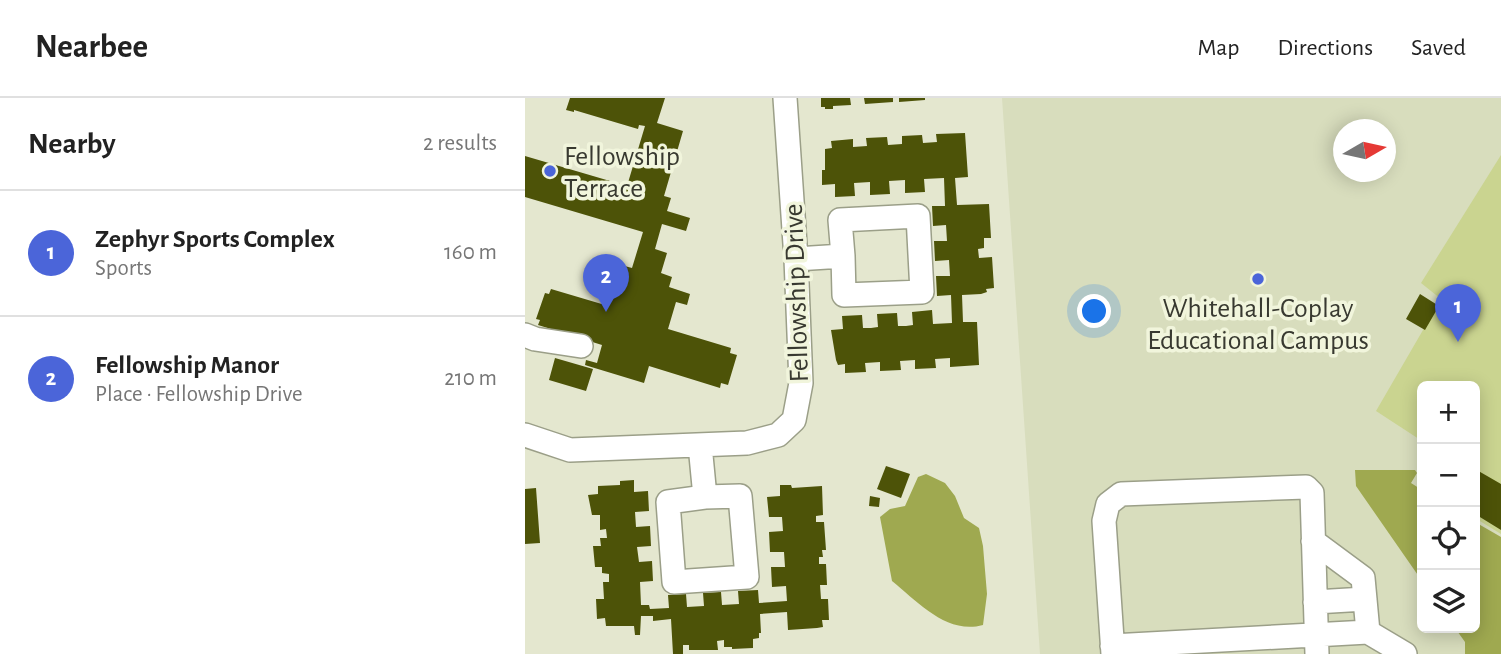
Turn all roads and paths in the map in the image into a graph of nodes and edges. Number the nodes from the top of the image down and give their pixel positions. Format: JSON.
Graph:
{"nodes":[{"id":1,"x":785,"y":98,"type":"edge"},
{"id":2,"x":843,"y":256,"type":"junction"},
{"id":3,"x":796,"y":259,"type":"junction"},
{"id":4,"x":525,"y":335,"type":"edge"},
{"id":5,"x":581,"y":346,"type":"dead end"},
{"id":6,"x":525,"y":435,"type":"edge"},
{"id":7,"x":700,"y":445,"type":"junction"},
{"id":8,"x":705,"y":497,"type":"junction"},
{"id":9,"x":1314,"y":541,"type":"junction"},
{"id":10,"x":1365,"y":599,"type":"junction"},
{"id":11,"x":1315,"y":602,"type":"junction"},
{"id":12,"x":1368,"y":632,"type":"junction"},
{"id":13,"x":1317,"y":645,"type":"edge"},
{"id":14,"x":1112,"y":650,"type":"edge"},
{"id":15,"x":1405,"y":654,"type":"edge"}],
"edges":[{"from":1,"to":3,"type":"street","name":"Fellowship Drive"},
{"from":2,"to":2,"type":"street"},
{"from":2,"to":3,"type":"street"},
{"from":3,"to":7,"type":"street","name":"Fellowship Drive"},
{"from":4,"to":5,"type":"street"},
{"from":6,"to":7,"type":"street","name":"Fellowship Drive"},
{"from":7,"to":8,"type":"street"},
{"from":8,"to":8,"type":"street"},
{"from":9,"to":10,"type":"street"},
{"from":9,"to":11,"type":"street"},
{"from":9,"to":14,"type":"street"},
{"from":10,"to":11,"type":"street"},
{"from":10,"to":12,"type":"street"},
{"from":11,"to":13,"type":"street"},
{"from":12,"to":13,"type":"street"},
{"from":12,"to":15,"type":"street"},
{"from":13,"to":14,"type":"street"}]}
